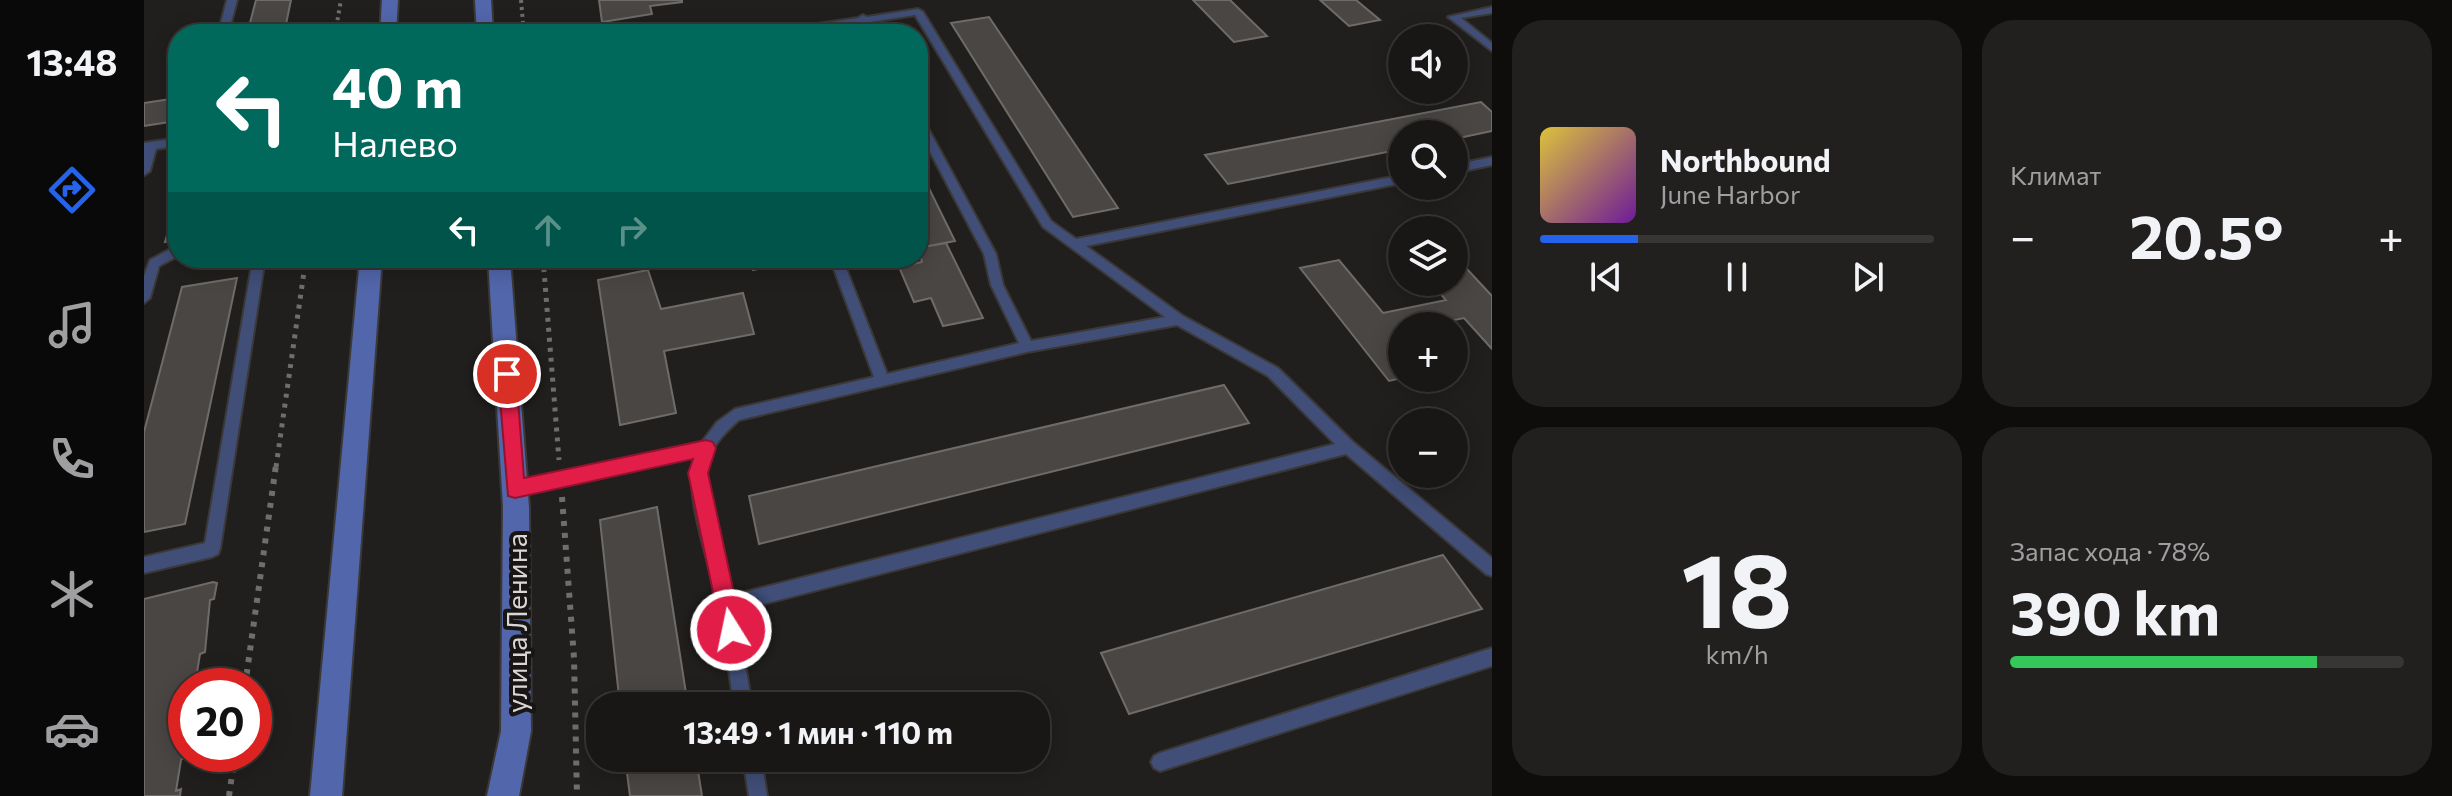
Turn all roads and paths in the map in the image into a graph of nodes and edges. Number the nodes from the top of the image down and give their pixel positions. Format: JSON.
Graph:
{"nodes":[{"id":1,"x":232,"y":0,"type":"edge"},
{"id":2,"x":341,"y":0,"type":"edge"},
{"id":3,"x":390,"y":0,"type":"edge"},
{"id":4,"x":483,"y":0,"type":"edge"},
{"id":5,"x":521,"y":0,"type":"edge"},
{"id":6,"x":1492,"y":10,"type":"edge"},
{"id":7,"x":863,"y":18,"type":"junction"},
{"id":8,"x":226,"y":24,"type":"edge"},
{"id":9,"x":337,"y":24,"type":"edge"},
{"id":10,"x":389,"y":24,"type":"edge"},
{"id":11,"x":484,"y":24,"type":"edge"},
{"id":12,"x":523,"y":24,"type":"edge"},
{"id":13,"x":829,"y":24,"type":"edge"},
{"id":14,"x":866,"y":24,"type":"edge"},
{"id":15,"x":925,"y":24,"type":"edge"},
{"id":16,"x":928,"y":28,"type":"edge"},
{"id":17,"x":1492,"y":48,"type":"edge"},
{"id":18,"x":928,"y":138,"type":"edge"},
{"id":19,"x":168,"y":144,"type":"edge"},
{"id":20,"x":148,"y":147,"type":"edge"},
{"id":21,"x":1492,"y":161,"type":"edge"},
{"id":22,"x":1468,"y":166,"type":"edge"},
{"id":23,"x":144,"y":171,"type":"edge"},
{"id":24,"x":1388,"y":182,"type":"edge"},
{"id":25,"x":1073,"y":244,"type":"junction"},
{"id":26,"x":168,"y":254,"type":"edge"},
{"id":27,"x":149,"y":263,"type":"edge"},
{"id":28,"x":257,"y":268,"type":"edge"},
{"id":29,"x":305,"y":268,"type":"edge"},
{"id":30,"x":370,"y":268,"type":"edge"},
{"id":31,"x":500,"y":268,"type":"edge"},
{"id":32,"x":544,"y":268,"type":"edge"},
{"id":33,"x":840,"y":268,"type":"edge"},
{"id":34,"x":144,"y":298,"type":"edge"},
{"id":35,"x":1178,"y":320,"type":"junction"},
{"id":36,"x":1027,"y":347,"type":"junction"},
{"id":37,"x":883,"y":381,"type":"junction"},
{"id":38,"x":1348,"y":447,"type":"junction"},
{"id":39,"x":706,"y":448,"type":"junction"},
{"id":40,"x":560,"y":480,"type":"junction"},
{"id":41,"x":515,"y":489,"type":"junction"},
{"id":42,"x":144,"y":565,"type":"edge"},
{"id":43,"x":1492,"y":568,"type":"edge"},
{"id":44,"x":727,"y":605,"type":"junction"},
{"id":45,"x":1492,"y":657,"type":"edge"},
{"id":46,"x":248,"y":668,"type":"edge"},
{"id":47,"x":741,"y":692,"type":"edge"},
{"id":48,"x":1160,"y":762,"type":"dead end"},
{"id":49,"x":232,"y":772,"type":"edge"},
{"id":50,"x":754,"y":772,"type":"edge"},
{"id":51,"x":229,"y":796,"type":"edge"},
{"id":52,"x":326,"y":796,"type":"edge"},
{"id":53,"x":503,"y":796,"type":"edge"},
{"id":54,"x":577,"y":796,"type":"edge"},
{"id":55,"x":758,"y":796,"type":"edge"}],
"edges":[{"from":1,"to":8,"type":"lane"},
{"from":2,"to":9,"type":"path"},
{"from":3,"to":10,"type":"street"},
{"from":4,"to":11,"type":"street"},
{"from":5,"to":12,"type":"path"},
{"from":6,"to":17,"type":"lane"},
{"from":7,"to":13,"type":"lane"},
{"from":7,"to":14,"type":"lane"},
{"from":7,"to":15,"type":"lane"},
{"from":16,"to":25,"type":"lane"},
{"from":18,"to":36,"type":"lane"},
{"from":19,"to":20,"type":"lane"},
{"from":20,"to":23,"type":"lane"},
{"from":21,"to":22,"type":"lane"},
{"from":24,"to":25,"type":"lane"},
{"from":25,"to":35,"type":"lane"},
{"from":26,"to":27,"type":"lane"},
{"from":27,"to":34,"type":"lane"},
{"from":28,"to":42,"type":"lane"},
{"from":29,"to":46,"type":"path"},
{"from":30,"to":52,"type":"street"},
{"from":31,"to":41,"type":"street","name":"улица Ленина"},
{"from":32,"to":40,"type":"path"},
{"from":33,"to":37,"type":"lane"},
{"from":35,"to":36,"type":"lane"},
{"from":35,"to":38,"type":"lane"},
{"from":36,"to":37,"type":"lane"},
{"from":37,"to":39,"type":"lane"},
{"from":38,"to":43,"type":"lane"},
{"from":38,"to":44,"type":"lane"},
{"from":39,"to":40,"type":"lane"},
{"from":39,"to":44,"type":"lane"},
{"from":40,"to":41,"type":"lane"},
{"from":40,"to":54,"type":"path"},
{"from":41,"to":53,"type":"street","name":"улица Ленина"},
{"from":44,"to":47,"type":"lane"},
{"from":45,"to":48,"type":"lane"},
{"from":49,"to":51,"type":"path"},
{"from":50,"to":55,"type":"lane"}]}
